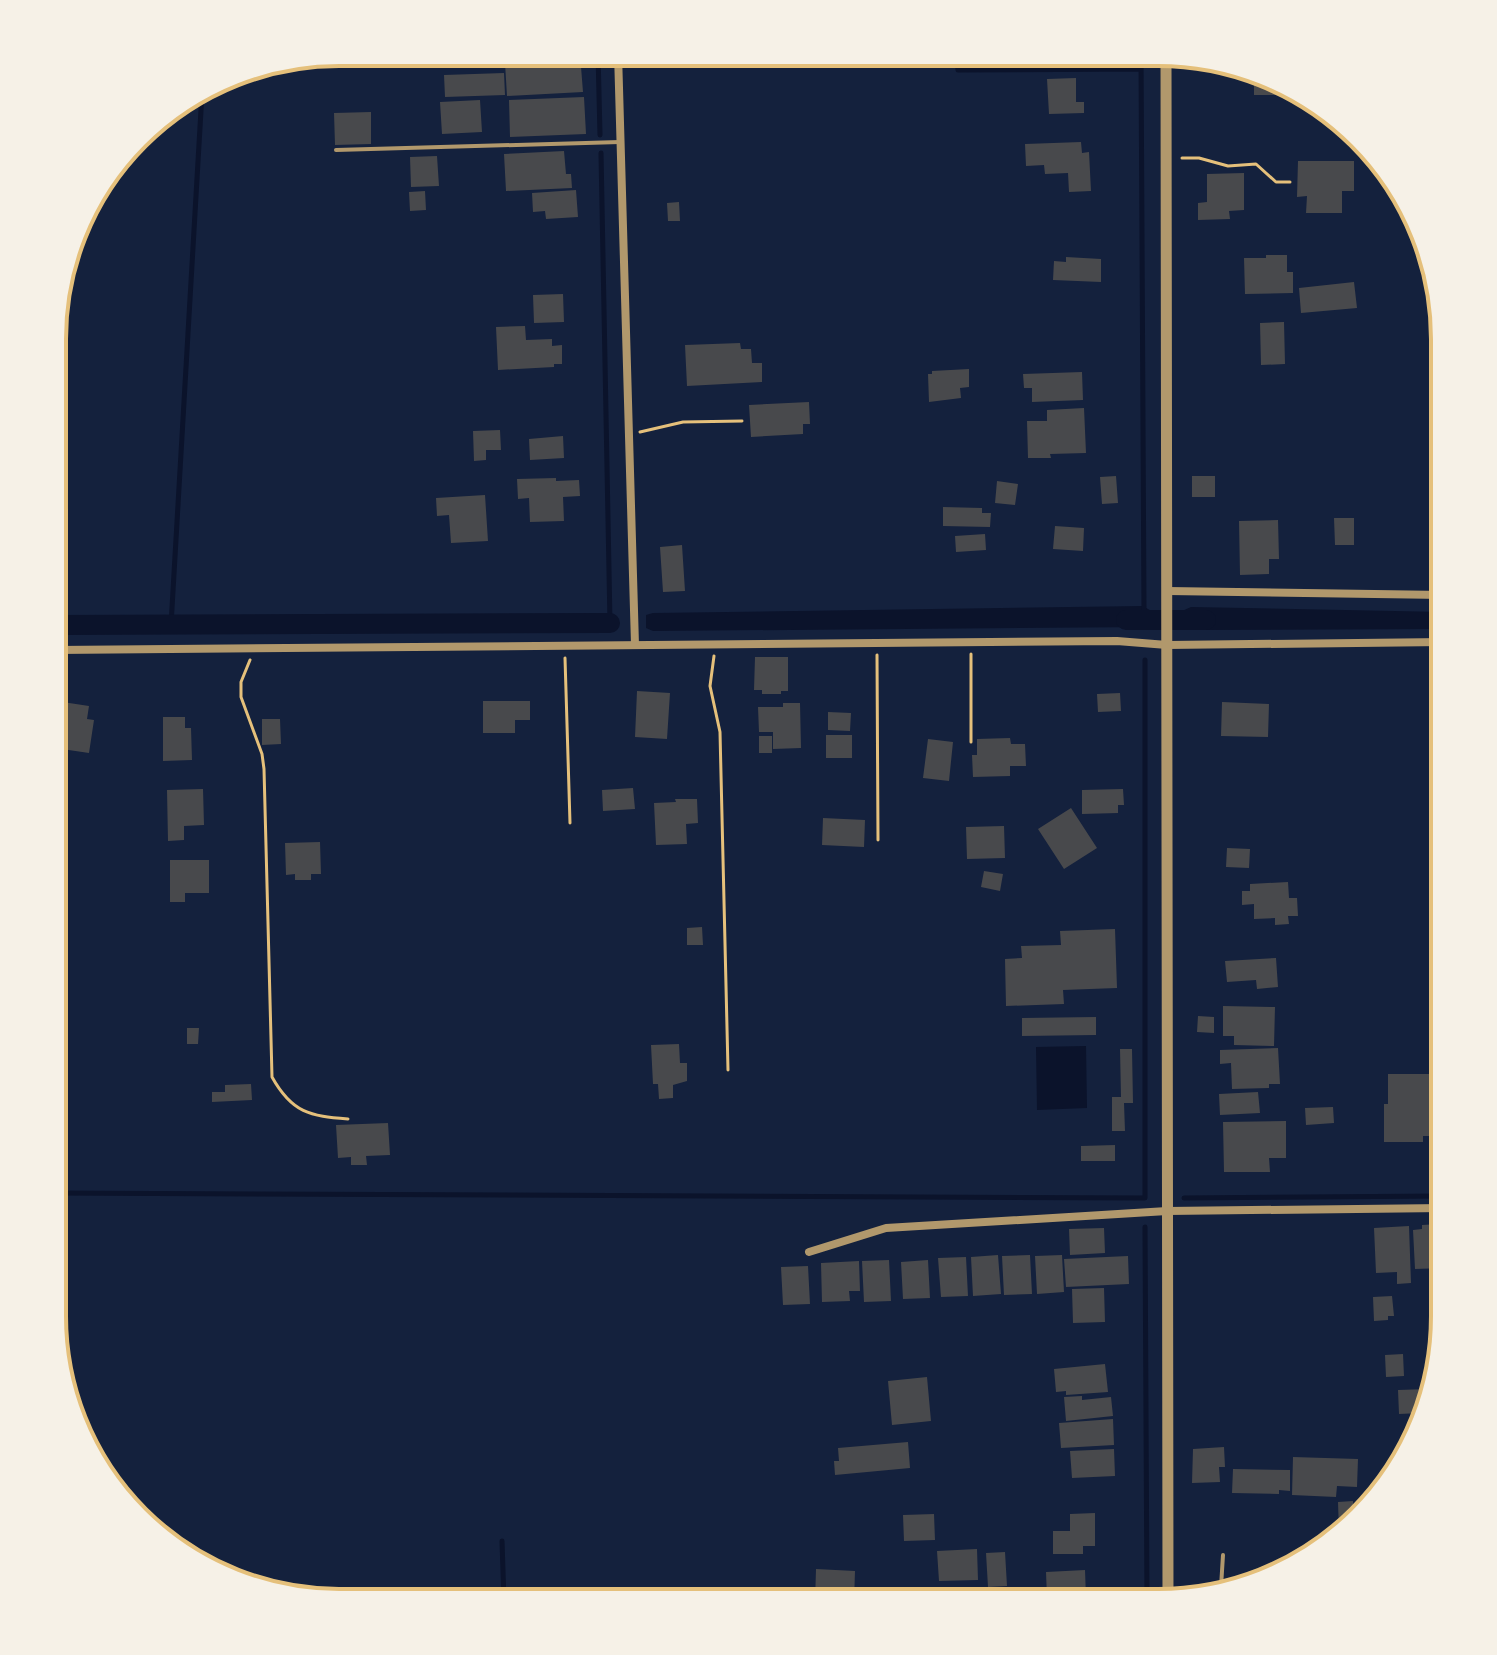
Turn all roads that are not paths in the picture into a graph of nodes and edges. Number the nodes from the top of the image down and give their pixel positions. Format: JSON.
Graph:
{"nodes":[{"id":1,"x":618,"y":66,"type":"edge"},
{"id":2,"x":1166,"y":66,"type":"edge"},
{"id":3,"x":620,"y":142,"type":"junction"},
{"id":4,"x":336,"y":150,"type":"dead end"},
{"id":5,"x":1168,"y":594,"type":"junction"},
{"id":6,"x":1430,"y":595,"type":"edge"},
{"id":7,"x":1167,"y":639,"type":"junction"},
{"id":8,"x":1430,"y":642,"type":"edge"},
{"id":9,"x":635,"y":645,"type":"junction"},
{"id":10,"x":66,"y":650,"type":"edge"},
{"id":11,"x":1430,"y":1208,"type":"edge"},
{"id":12,"x":1167,"y":1211,"type":"junction"},
{"id":13,"x":809,"y":1252,"type":"dead end"},
{"id":14,"x":1223,"y":1555,"type":"dead end"},
{"id":15,"x":1221,"y":1581,"type":"edge"},
{"id":16,"x":1168,"y":1588,"type":"edge"}],
"edges":[{"from":1,"to":3,"type":"street"},
{"from":2,"to":5,"type":"street"},
{"from":3,"to":4,"type":"lane"},
{"from":3,"to":9,"type":"street"},
{"from":5,"to":6,"type":"street"},
{"from":5,"to":7,"type":"street"},
{"from":7,"to":8,"type":"street"},
{"from":7,"to":9,"type":"street"},
{"from":7,"to":12,"type":"street"},
{"from":9,"to":10,"type":"street"},
{"from":11,"to":12,"type":"street"},
{"from":12,"to":13,"type":"street"},
{"from":12,"to":16,"type":"street"},
{"from":14,"to":15,"type":"lane"}]}
